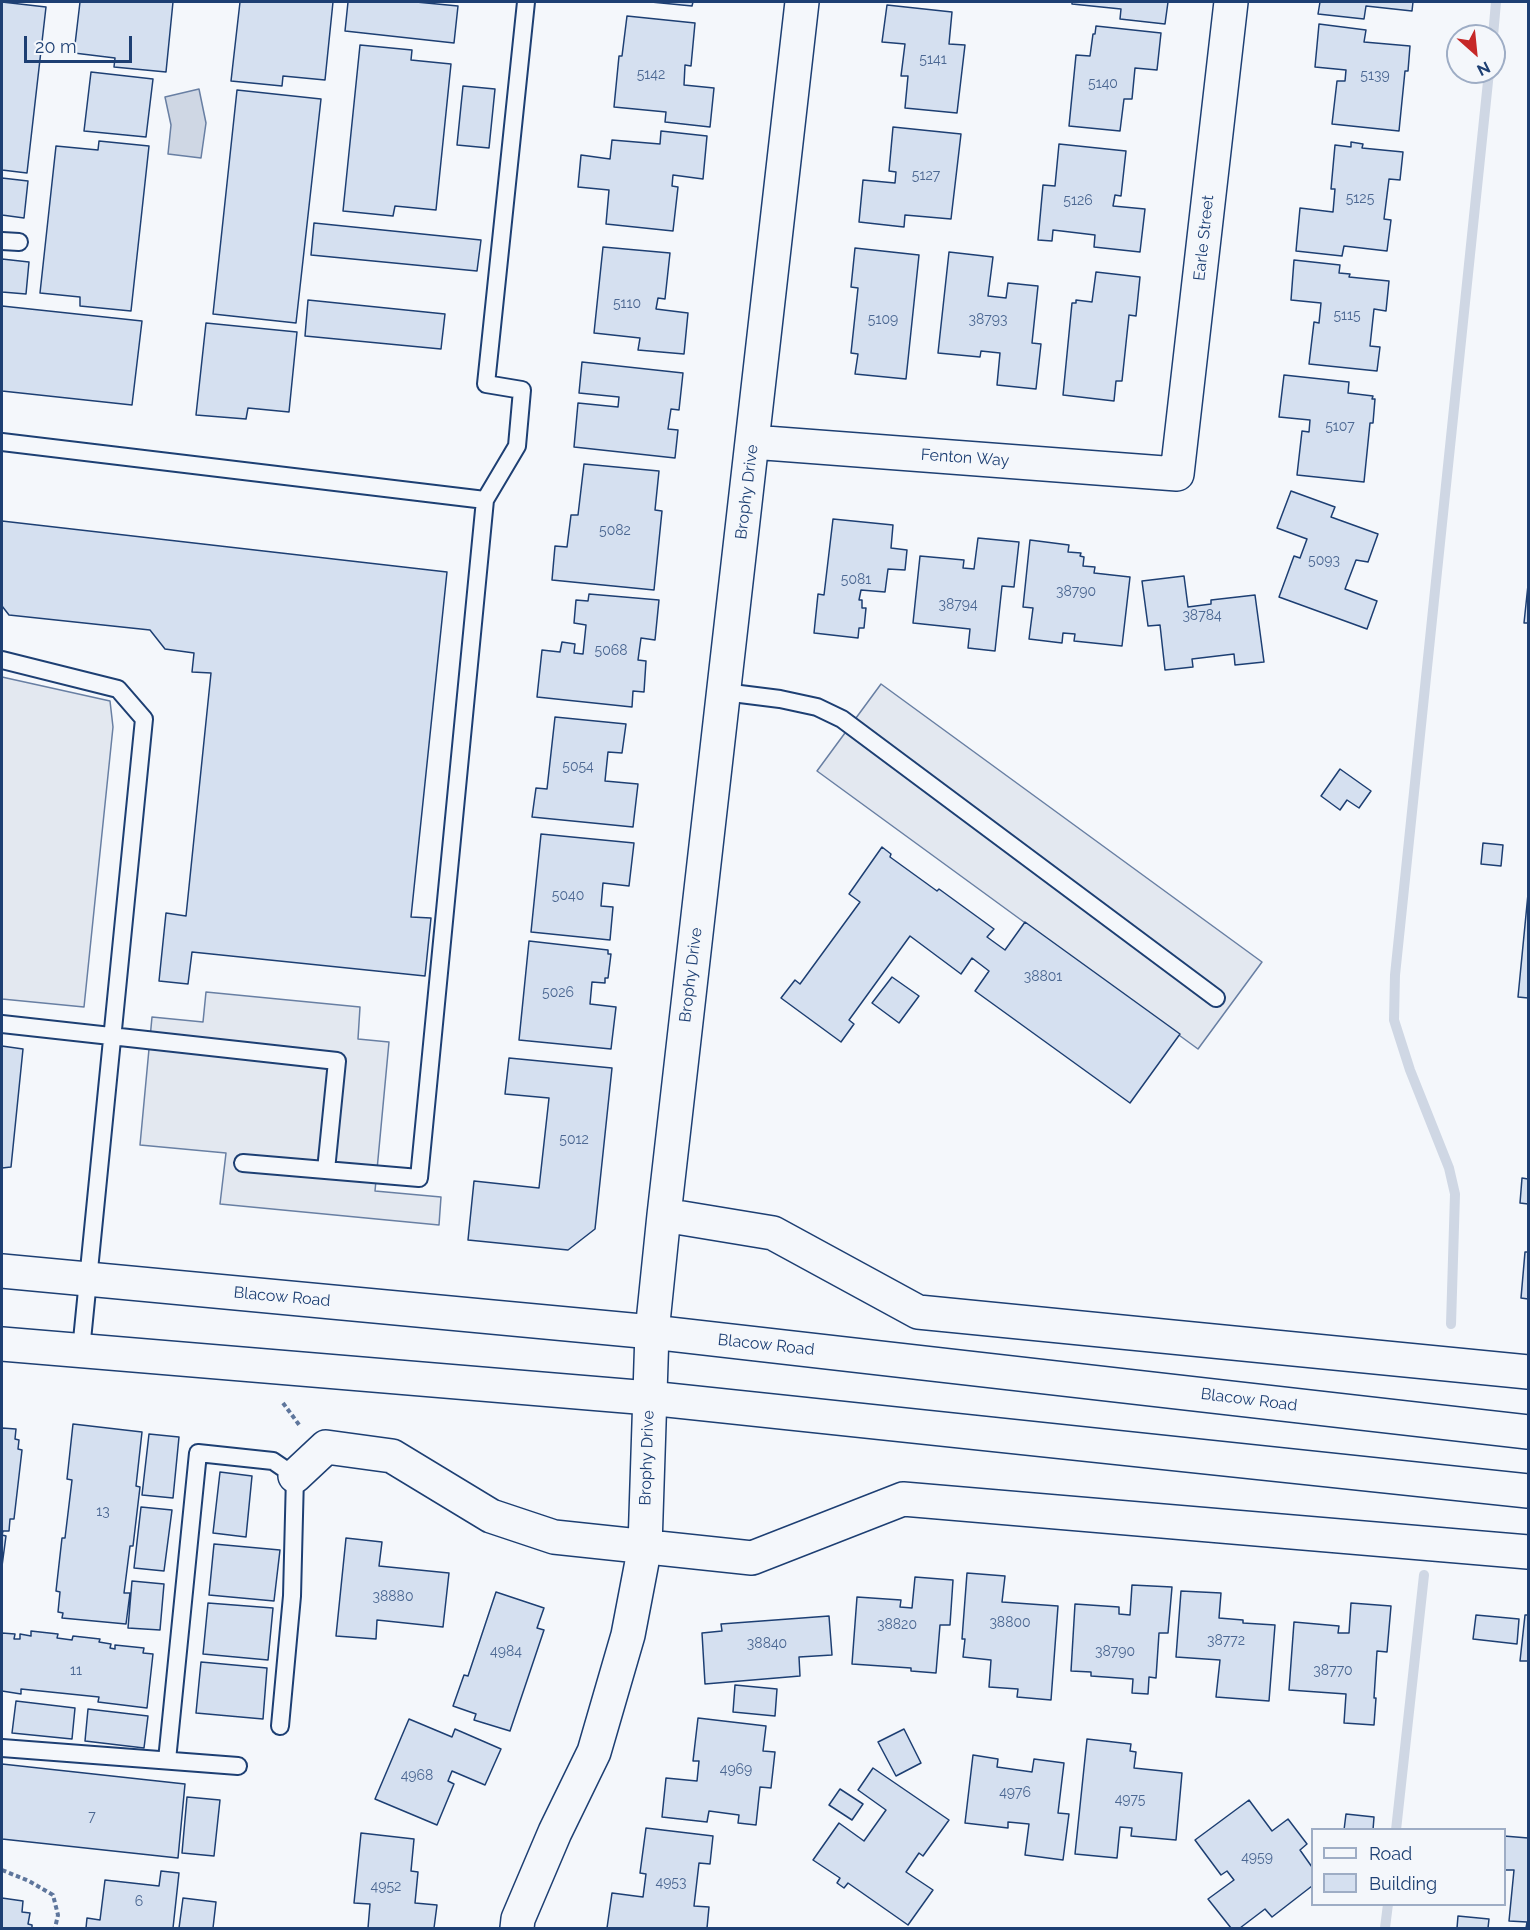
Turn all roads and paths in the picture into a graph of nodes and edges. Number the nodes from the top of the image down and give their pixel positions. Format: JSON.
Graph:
{"nodes":[{"id":1,"x":526,"y":2,"type":"edge"},
{"id":2,"x":802,"y":2,"type":"edge"},
{"id":3,"x":1231,"y":2,"type":"edge"},
{"id":4,"x":2,"y":241,"type":"edge"},
{"id":5,"x":19,"y":242,"type":"dead end"},
{"id":6,"x":2,"y":442,"type":"edge"},
{"id":7,"x":752,"y":442,"type":"junction"},
{"id":8,"x":1177,"y":474,"type":"joint"},
{"id":9,"x":485,"y":500,"type":"junction"},
{"id":10,"x":2,"y":660,"type":"edge"},
{"id":11,"x":724,"y":692,"type":"junction"},
{"id":12,"x":1215,"y":998,"type":"dead end"},
{"id":13,"x":2,"y":1024,"type":"edge"},
{"id":14,"x":112,"y":1036,"type":"junction"},
{"id":15,"x":243,"y":1163,"type":"dead end"},
{"id":16,"x":326,"y":1170,"type":"junction"},
{"id":17,"x":664,"y":1215,"type":"junction"},
{"id":18,"x":2,"y":1271,"type":"edge"},
{"id":19,"x":87,"y":1279,"type":"junction"},
{"id":20,"x":652,"y":1332,"type":"junction"},
{"id":21,"x":2,"y":1344,"type":"edge"},
{"id":22,"x":81,"y":1350,"type":"junction"},
{"id":23,"x":257,"y":1365,"type":"junction"},
{"id":24,"x":1528,"y":1372,"type":"edge"},
{"id":25,"x":649,"y":1398,"type":"junction"},
{"id":26,"x":1528,"y":1432,"type":"edge"},
{"id":27,"x":319,"y":1454,"type":"junction"},
{"id":28,"x":296,"y":1476,"type":"junction"},
{"id":29,"x":1528,"y":1491,"type":"edge"},
{"id":30,"x":645,"y":1546,"type":"junction"},
{"id":31,"x":1528,"y":1552,"type":"edge"},
{"id":32,"x":280,"y":1726,"type":"dead end"},
{"id":33,"x":2,"y":1748,"type":"edge"},
{"id":34,"x":167,"y":1760,"type":"junction"},
{"id":35,"x":238,"y":1766,"type":"dead end"},
{"id":36,"x":2,"y":1870,"type":"edge"},
{"id":37,"x":55,"y":1929,"type":"edge"},
{"id":38,"x":517,"y":1929,"type":"edge"}],
"edges":[{"from":1,"to":9,"type":"lane"},
{"from":2,"to":7,"type":"street","name":"Brophy Drive"},
{"from":3,"to":8,"type":"street","name":"Earle Street"},
{"from":4,"to":5,"type":"lane"},
{"from":6,"to":9,"type":"lane"},
{"from":7,"to":8,"type":"street","name":"Fenton Way"},
{"from":7,"to":11,"type":"street","name":"Brophy Drive"},
{"from":9,"to":16,"type":"lane"},
{"from":10,"to":14,"type":"lane"},
{"from":11,"to":12,"type":"lane"},
{"from":11,"to":17,"type":"street","name":"Brophy Drive"},
{"from":13,"to":14,"type":"lane"},
{"from":14,"to":16,"type":"lane"},
{"from":14,"to":19,"type":"lane"},
{"from":15,"to":16,"type":"lane"},
{"from":17,"to":20,"type":"street","name":"Brophy Drive"},
{"from":17,"to":24,"type":"street"},
{"from":18,"to":19,"type":"street","name":"Blacow Road"},
{"from":19,"to":20,"type":"street","name":"Blacow Road"},
{"from":19,"to":22,"type":"lane"},
{"from":20,"to":25,"type":"street","name":"Brophy Drive"},
{"from":20,"to":26,"type":"street","name":"Blacow Road"},
{"from":21,"to":22,"type":"street"},
{"from":22,"to":23,"type":"street"},
{"from":23,"to":25,"type":"street"},
{"from":23,"to":27,"type":"path"},
{"from":25,"to":29,"type":"street"},
{"from":25,"to":30,"type":"street","name":"Brophy Drive"},
{"from":27,"to":28,"type":"street"},
{"from":27,"to":30,"type":"street"},
{"from":28,"to":32,"type":"lane"},
{"from":28,"to":34,"type":"lane"},
{"from":30,"to":31,"type":"street"},
{"from":30,"to":38,"type":"street","name":"Brophy Drive"},
{"from":33,"to":34,"type":"lane"},
{"from":34,"to":35,"type":"lane"},
{"from":36,"to":37,"type":"path"}]}
